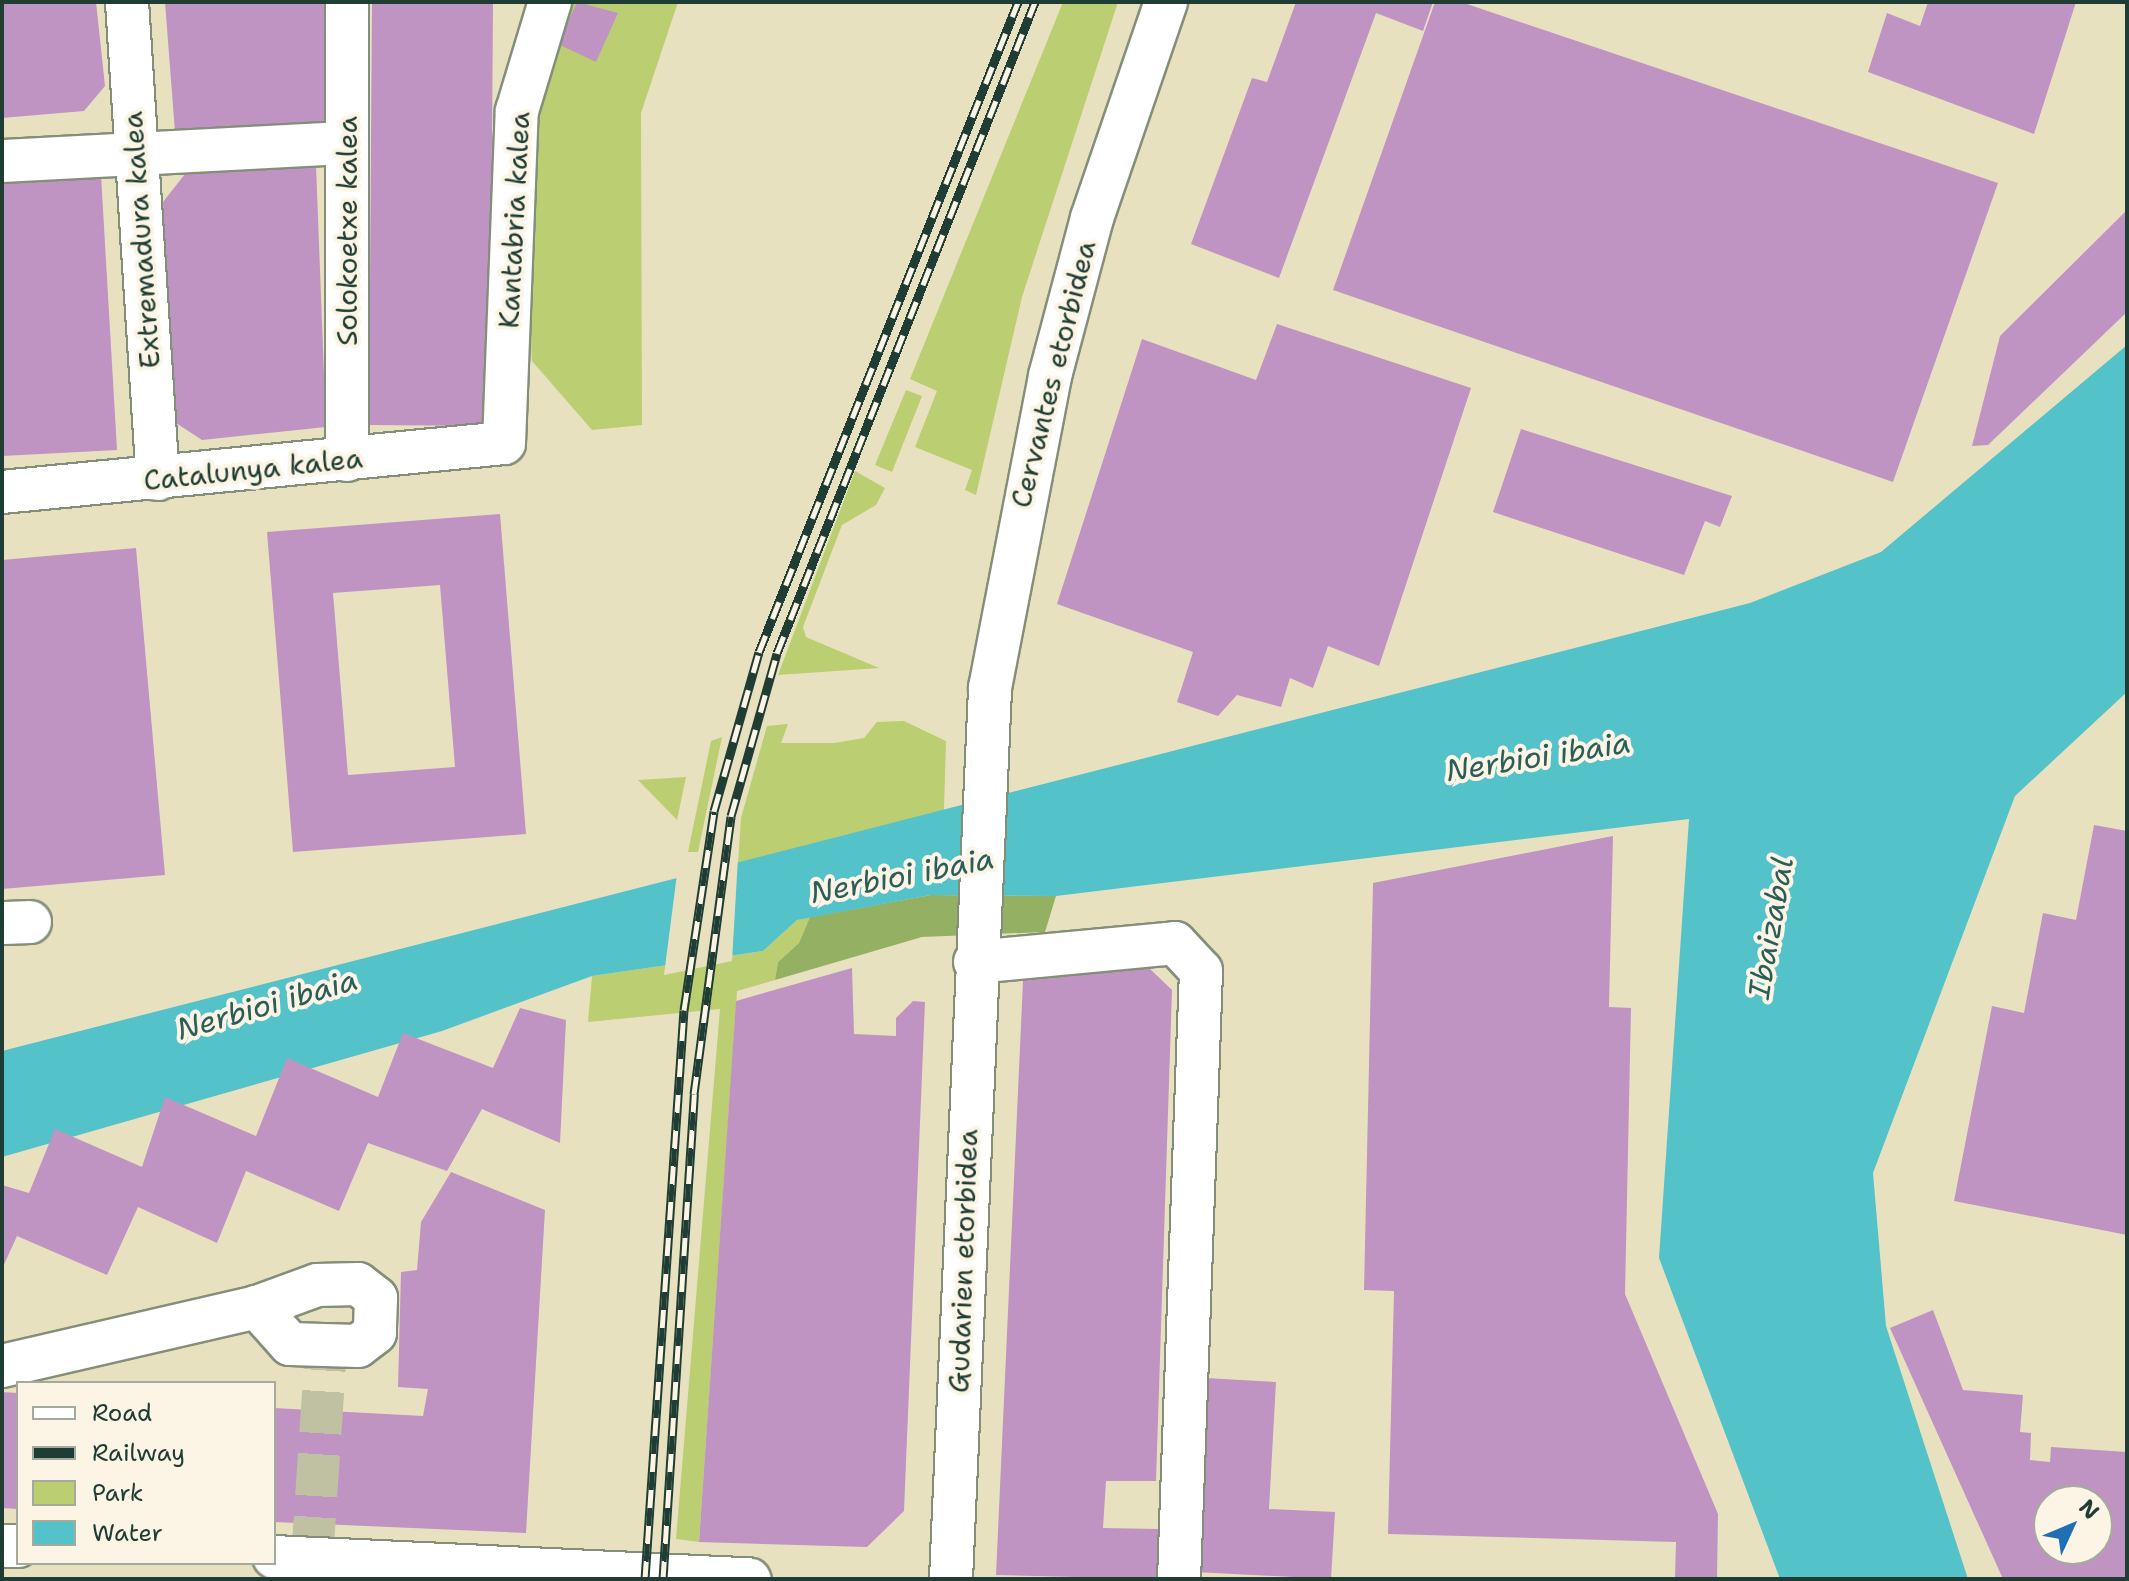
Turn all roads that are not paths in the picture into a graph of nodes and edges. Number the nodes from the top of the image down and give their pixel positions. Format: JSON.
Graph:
{"nodes":[{"id":1,"x":127,"y":2,"type":"edge"},
{"id":2,"x":347,"y":2,"type":"edge"},
{"id":3,"x":550,"y":2,"type":"edge"},
{"id":4,"x":1166,"y":2,"type":"edge"},
{"id":5,"x":347,"y":143,"type":"junction"},
{"id":6,"x":134,"y":157,"type":"junction"},
{"id":7,"x":2,"y":161,"type":"edge"},
{"id":8,"x":504,"y":443,"type":"joint"},
{"id":9,"x":347,"y":460,"type":"junction"},
{"id":10,"x":158,"y":479,"type":"junction"},
{"id":11,"x":2,"y":492,"type":"edge"},
{"id":12,"x":975,"y":952,"type":"junction"},
{"id":13,"x":257,"y":1307,"type":"dead end"},
{"id":14,"x":2,"y":1366,"type":"edge"},
{"id":15,"x":276,"y":1557,"type":"edge"},
{"id":16,"x":728,"y":1578,"type":"edge"},
{"id":17,"x":951,"y":1579,"type":"edge"},
{"id":18,"x":1179,"y":1579,"type":"edge"}],
"edges":[{"from":1,"to":6,"type":"street","name":"Extremadura kalea"},
{"from":2,"to":5,"type":"street","name":"Solokoetxe kalea"},
{"from":3,"to":8,"type":"street","name":"Kantabria kalea"},
{"from":4,"to":12,"type":"street","name":"Cervantes etorbidea"},
{"from":5,"to":6,"type":"street"},
{"from":5,"to":9,"type":"street","name":"Solokoetxe kalea"},
{"from":6,"to":7,"type":"street"},
{"from":6,"to":10,"type":"street","name":"Extremadura kalea"},
{"from":8,"to":9,"type":"street","name":"Catalunya kalea"},
{"from":9,"to":10,"type":"street","name":"Catalunya kalea"},
{"from":10,"to":11,"type":"street","name":"Catalunya kalea"},
{"from":12,"to":17,"type":"street","name":"Gudarien etorbidea"},
{"from":12,"to":18,"type":"street"},
{"from":13,"to":14,"type":"street"},
{"from":15,"to":16,"type":"street"}]}
